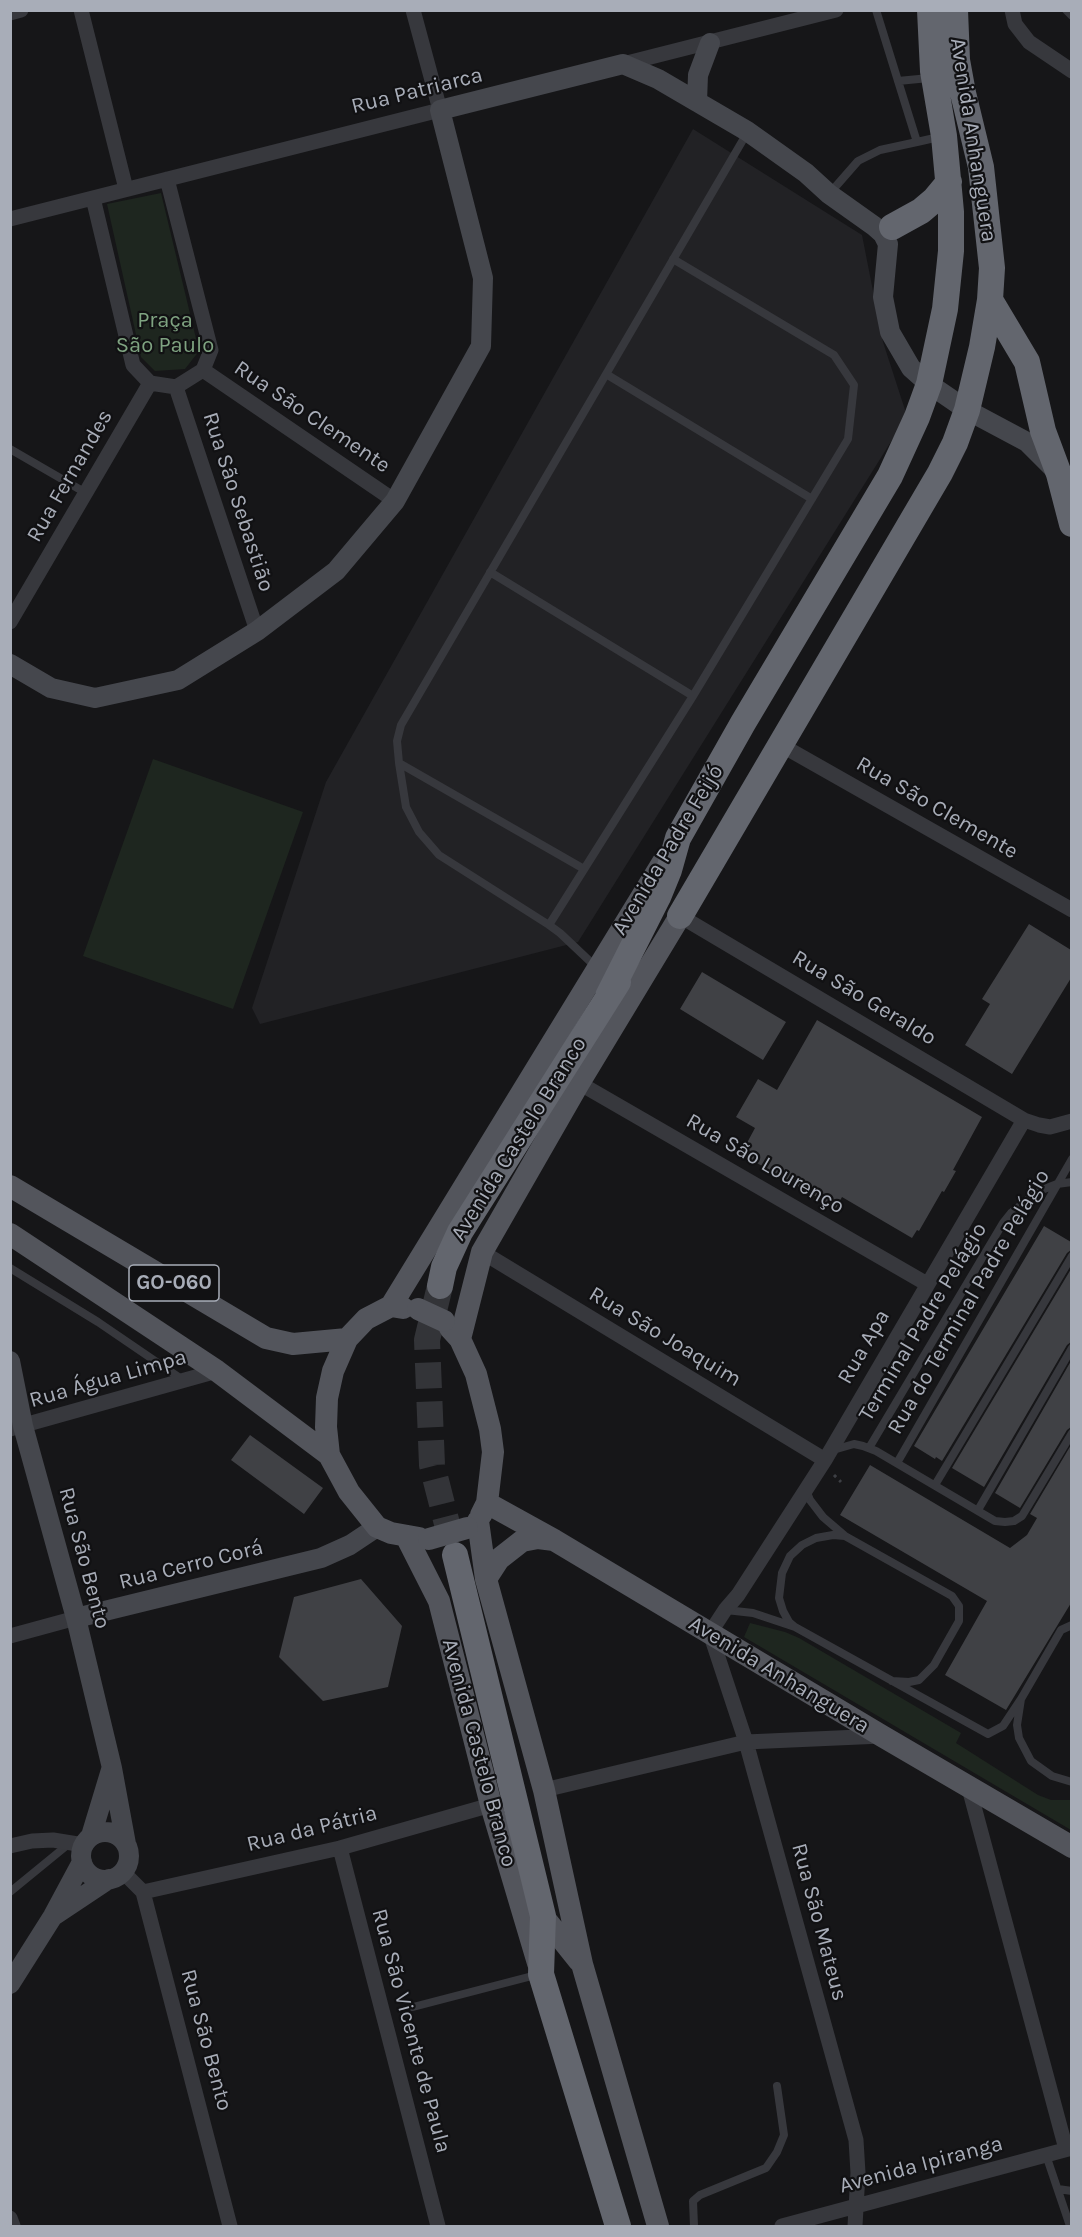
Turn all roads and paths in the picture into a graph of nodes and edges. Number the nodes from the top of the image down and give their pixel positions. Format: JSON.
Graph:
{"nodes":[{"id":1,"x":21,"y":10,"type":"edge"},
{"id":2,"x":81,"y":10,"type":"edge"},
{"id":3,"x":413,"y":10,"type":"edge"},
{"id":4,"x":836,"y":10,"type":"edge"},
{"id":5,"x":876,"y":10,"type":"edge"},
{"id":6,"x":914,"y":10,"type":"edge"},
{"id":7,"x":930,"y":10,"type":"edge"},
{"id":8,"x":1012,"y":10,"type":"edge"},
{"id":9,"x":1066,"y":10,"type":"edge"},
{"id":10,"x":956,"y":12,"type":"edge"},
{"id":11,"x":10,"y":13,"type":"edge"},
{"id":12,"x":1071,"y":16,"type":"edge"},
{"id":13,"x":710,"y":43,"type":"junction"},
{"id":14,"x":623,"y":64,"type":"junction"},
{"id":15,"x":1071,"y":71,"type":"edge"},
{"id":16,"x":933,"y":74,"type":"junction"},
{"id":17,"x":898,"y":81,"type":"junction"},
{"id":18,"x":697,"y":102,"type":"junction"},
{"id":19,"x":440,"y":110,"type":"junction"},
{"id":20,"x":747,"y":131,"type":"junction"},
{"id":21,"x":944,"y":136,"type":"junction"},
{"id":22,"x":917,"y":142,"type":"junction"},
{"id":23,"x":167,"y":179,"type":"junction"},
{"id":24,"x":949,"y":182,"type":"junction"},
{"id":25,"x":126,"y":189,"type":"junction"},
{"id":26,"x":832,"y":191,"type":"junction"},
{"id":27,"x":93,"y":198,"type":"junction"},
{"id":28,"x":10,"y":219,"type":"edge"},
{"id":29,"x":892,"y":227,"type":"junction"},
{"id":30,"x":673,"y":259,"type":"junction"},
{"id":31,"x":990,"y":300,"type":"junction"},
{"id":32,"x":203,"y":370,"type":"junction"},
{"id":33,"x":606,"y":374,"type":"junction"},
{"id":34,"x":150,"y":383,"type":"junction"},
{"id":35,"x":930,"y":384,"type":"junction"},
{"id":36,"x":176,"y":387,"type":"junction"},
{"id":37,"x":967,"y":410,"type":"junction"},
{"id":38,"x":10,"y":449,"type":"edge"},
{"id":39,"x":1059,"y":474,"type":"junction"},
{"id":40,"x":86,"y":493,"type":"junction"},
{"id":41,"x":812,"y":499,"type":"junction"},
{"id":42,"x":395,"y":501,"type":"junction"},
{"id":43,"x":1071,"y":524,"type":"edge"},
{"id":44,"x":490,"y":572,"type":"junction"},
{"id":45,"x":10,"y":622,"type":"edge"},
{"id":46,"x":257,"y":632,"type":"junction"},
{"id":47,"x":10,"y":664,"type":"edge"},
{"id":48,"x":693,"y":696,"type":"junction"},
{"id":49,"x":781,"y":745,"type":"junction"},
{"id":50,"x":399,"y":763,"type":"junction"},
{"id":51,"x":678,"y":838,"type":"junction"},
{"id":52,"x":715,"y":857,"type":"junction"},
{"id":53,"x":584,"y":869,"type":"junction"},
{"id":54,"x":1071,"y":910,"type":"edge"},
{"id":55,"x":680,"y":916,"type":"junction"},
{"id":56,"x":549,"y":925,"type":"junction"},
{"id":57,"x":597,"y":968,"type":"junction"},
{"id":58,"x":608,"y":996,"type":"junction"},
{"id":59,"x":579,"y":1083,"type":"junction"},
{"id":60,"x":1024,"y":1120,"type":"junction"},
{"id":61,"x":1071,"y":1121,"type":"edge"},
{"id":62,"x":1071,"y":1159,"type":"edge"},
{"id":63,"x":1071,"y":1182,"type":"edge"},
{"id":64,"x":1057,"y":1184,"type":"junction"},
{"id":65,"x":10,"y":1186,"type":"edge"},
{"id":66,"x":10,"y":1234,"type":"edge"},
{"id":67,"x":482,"y":1252,"type":"junction"},
{"id":68,"x":1071,"y":1256,"type":"edge"},
{"id":69,"x":10,"y":1269,"type":"edge"},
{"id":70,"x":927,"y":1284,"type":"junction"},
{"id":71,"x":440,"y":1286,"type":"tunnel mouth"},
{"id":72,"x":391,"y":1306,"type":"junction"},
{"id":73,"x":347,"y":1339,"type":"junction"},
{"id":74,"x":460,"y":1339,"type":"junction"},
{"id":75,"x":1071,"y":1348,"type":"edge"},
{"id":76,"x":10,"y":1361,"type":"edge"},
{"id":77,"x":217,"y":1371,"type":"junction"},
{"id":78,"x":184,"y":1380,"type":"junction"},
{"id":79,"x":17,"y":1427,"type":"edge"},
{"id":80,"x":1071,"y":1433,"type":"edge"},
{"id":81,"x":869,"y":1448,"type":"junction"},
{"id":82,"x":329,"y":1455,"type":"junction"},
{"id":83,"x":827,"y":1456,"type":"junction"},
{"id":84,"x":897,"y":1463,"type":"junction"},
{"id":85,"x":935,"y":1485,"type":"junction"},
{"id":86,"x":806,"y":1489,"type":"junction"},
{"id":87,"x":978,"y":1510,"type":"junction"},
{"id":88,"x":478,"y":1517,"type":"junction"},
{"id":89,"x":377,"y":1527,"type":"junction"},
{"id":90,"x":406,"y":1536,"type":"junction"},
{"id":91,"x":846,"y":1536,"type":"junction"},
{"id":92,"x":554,"y":1540,"type":"junction"},
{"id":93,"x":455,"y":1555,"type":"tunnel mouth"},
{"id":94,"x":486,"y":1579,"type":"junction"},
{"id":95,"x":724,"y":1610,"type":"junction"},
{"id":96,"x":76,"y":1618,"type":"junction"},
{"id":97,"x":1071,"y":1624,"type":"edge"},
{"id":98,"x":795,"y":1627,"type":"junction"},
{"id":99,"x":710,"y":1633,"type":"junction"},
{"id":100,"x":10,"y":1636,"type":"edge"},
{"id":101,"x":892,"y":1681,"type":"junction"},
{"id":102,"x":1021,"y":1699,"type":"junction"},
{"id":103,"x":882,"y":1737,"type":"junction"},
{"id":104,"x":746,"y":1742,"type":"junction"},
{"id":105,"x":112,"y":1768,"type":"junction"},
{"id":106,"x":1071,"y":1782,"type":"edge"},
{"id":107,"x":969,"y":1788,"type":"junction"},
{"id":108,"x":544,"y":1790,"type":"junction"},
{"id":109,"x":491,"y":1805,"type":"junction"},
{"id":110,"x":126,"y":1844,"type":"junction"},
{"id":111,"x":10,"y":1846,"type":"edge"},
{"id":112,"x":1071,"y":1846,"type":"edge"},
{"id":113,"x":76,"y":1847,"type":"junction"},
{"id":114,"x":340,"y":1848,"type":"junction"},
{"id":115,"x":116,"y":1876,"type":"junction"},
{"id":116,"x":10,"y":1892,"type":"edge"},
{"id":117,"x":142,"y":1892,"type":"junction"},
{"id":118,"x":53,"y":1916,"type":"junction"},
{"id":119,"x":543,"y":1916,"type":"junction"},
{"id":120,"x":582,"y":1964,"type":"junction"},
{"id":121,"x":541,"y":1974,"type":"junction"},
{"id":122,"x":10,"y":1984,"type":"edge"},
{"id":123,"x":413,"y":2007,"type":"dead end"},
{"id":124,"x":777,"y":2086,"type":"dead end"},
{"id":125,"x":1069,"y":2149,"type":"edge"},
{"id":126,"x":1046,"y":2155,"type":"junction"},
{"id":127,"x":1058,"y":2189,"type":"junction"},
{"id":128,"x":1071,"y":2191,"type":"edge"},
{"id":129,"x":856,"y":2205,"type":"junction"},
{"id":130,"x":10,"y":2218,"type":"edge"},
{"id":131,"x":13,"y":2226,"type":"edge"},
{"id":132,"x":230,"y":2226,"type":"edge"},
{"id":133,"x":438,"y":2226,"type":"edge"},
{"id":134,"x":618,"y":2226,"type":"edge"},
{"id":135,"x":658,"y":2226,"type":"edge"},
{"id":136,"x":694,"y":2226,"type":"edge"},
{"id":137,"x":782,"y":2226,"type":"edge"},
{"id":138,"x":855,"y":2226,"type":"edge"},
{"id":139,"x":1070,"y":2226,"type":"edge"}],
"edges":[{"from":1,"to":11,"type":"street"},
{"from":2,"to":25,"type":"street"},
{"from":3,"to":19,"type":"street"},
{"from":4,"to":13,"type":"street","name":"Rua Patriarca"},
{"from":5,"to":17,"type":"lane"},
{"from":6,"to":16,"type":"highway","name":"Avenida Anhanguera"},
{"from":7,"to":16,"type":"highway","name":"Avenida Anhanguera"},
{"from":8,"to":15,"type":"street"},
{"from":9,"to":12,"type":"lane"},
{"from":10,"to":31,"type":"highway","name":"Avenida Anhanguera"},
{"from":13,"to":14,"type":"street","name":"Rua Patriarca"},
{"from":13,"to":18,"type":"street"},
{"from":14,"to":18,"type":"street"},
{"from":14,"to":19,"type":"street","name":"Rua Patriarca"},
{"from":16,"to":17,"type":"lane"},
{"from":16,"to":21,"type":"highway","name":"Avenida Anhanguera"},
{"from":17,"to":22,"type":"lane"},
{"from":18,"to":20,"type":"street"},
{"from":19,"to":23,"type":"street","name":"Rua Patriarca"},
{"from":19,"to":42,"type":"street"},
{"from":20,"to":26,"type":"street"},
{"from":20,"to":30,"type":"lane"},
{"from":21,"to":22,"type":"lane"},
{"from":21,"to":24,"type":"highway","name":"Avenida Anhanguera"},
{"from":22,"to":26,"type":"lane"},
{"from":23,"to":25,"type":"street","name":"Rua Patriarca"},
{"from":23,"to":32,"type":"street"},
{"from":24,"to":29,"type":"highway"},
{"from":24,"to":35,"type":"highway","name":"Avenida Anhanguera"},
{"from":25,"to":27,"type":"street","name":"Rua Patriarca"},
{"from":26,"to":29,"type":"street"},
{"from":26,"to":35,"type":"street"},
{"from":27,"to":28,"type":"street","name":"Rua Patriarca"},
{"from":27,"to":34,"type":"street"},
{"from":29,"to":35,"type":"street"},
{"from":30,"to":33,"type":"lane"},
{"from":30,"to":41,"type":"lane"},
{"from":31,"to":37,"type":"highway","name":"Avenida Anhanguera"},
{"from":31,"to":39,"type":"highway"},
{"from":32,"to":36,"type":"street"},
{"from":32,"to":42,"type":"street","name":"Rua São Clemente"},
{"from":33,"to":41,"type":"lane"},
{"from":33,"to":44,"type":"lane"},
{"from":34,"to":36,"type":"street"},
{"from":34,"to":40,"type":"street","name":"Rua Fernandes"},
{"from":35,"to":37,"type":"street"},
{"from":35,"to":51,"type":"highway","name":"Avenida Padre Feijó"},
{"from":36,"to":46,"type":"street","name":"Rua São Sebastião"},
{"from":37,"to":39,"type":"street"},
{"from":37,"to":49,"type":"highway","name":"Avenida Padre Feijó"},
{"from":38,"to":40,"type":"lane"},
{"from":39,"to":43,"type":"highway"},
{"from":40,"to":45,"type":"street","name":"Rua Fernandes"},
{"from":41,"to":48,"type":"lane"},
{"from":42,"to":46,"type":"street"},
{"from":44,"to":48,"type":"lane"},
{"from":44,"to":50,"type":"lane"},
{"from":46,"to":47,"type":"street"},
{"from":48,"to":53,"type":"lane"},
{"from":49,"to":52,"type":"highway","name":"Avenida Padre Feijó"},
{"from":49,"to":54,"type":"street","name":"Rua São Clemente"},
{"from":50,"to":53,"type":"lane"},
{"from":50,"to":56,"type":"lane"},
{"from":51,"to":57,"type":"main road","name":"Avenida Padre Feijó"},
{"from":51,"to":58,"type":"highway","name":"Avenida Castelo Branco"},
{"from":52,"to":55,"type":"highway","name":"Avenida Padre Feijó"},
{"from":52,"to":58,"type":"highway","name":"Avenida Castelo Branco"},
{"from":53,"to":56,"type":"lane"},
{"from":55,"to":59,"type":"main road","name":"Avenida Padre Feijó"},
{"from":55,"to":60,"type":"street","name":"Rua São Geraldo"},
{"from":56,"to":57,"type":"lane"},
{"from":57,"to":72,"type":"main road","name":"Avenida Padre Feijó"},
{"from":58,"to":71,"type":"highway","name":"Avenida Castelo Branco"},
{"from":59,"to":67,"type":"main road","name":"Avenida Padre Feijó"},
{"from":59,"to":70,"type":"street","name":"Rua São Lourenço"},
{"from":60,"to":61,"type":"street"},
{"from":60,"to":70,"type":"street","name":"Rua Apa"},
{"from":62,"to":64,"type":"lane","name":"Rua do Terminal Padre Pelágio"},
{"from":63,"to":64,"type":"lane","name":"Terminal Padre Pelágio"},
{"from":64,"to":81,"type":"lane","name":"Terminal Padre Pelágio"},
{"from":64,"to":84,"type":"lane","name":"Rua do Terminal Padre Pelágio"},
{"from":65,"to":73,"type":"main road","name":"GO-060","number":"GO-060"},
{"from":66,"to":77,"type":"main road","name":"GO-060","number":"GO-060"},
{"from":67,"to":74,"type":"main road","name":"Avenida Padre Feijó"},
{"from":67,"to":83,"type":"street","name":"Rua São Joaquim"},
{"from":68,"to":85,"type":"lane"},
{"from":69,"to":78,"type":"lane"},
{"from":70,"to":83,"type":"street","name":"Rua Apa"},
{"from":72,"to":73,"type":"main road"},
{"from":72,"to":74,"type":"main road","bridge":true},
{"from":73,"to":82,"type":"main road"},
{"from":74,"to":88,"type":"main road"},
{"from":75,"to":87,"type":"lane"},
{"from":76,"to":79,"type":"street","name":"Rua São Bento"},
{"from":77,"to":78,"type":"street","name":"Rua Água Limpa"},
{"from":77,"to":82,"type":"main road","name":"GO-060","number":"GO-060"},
{"from":78,"to":79,"type":"street","name":"Rua Água Limpa"},
{"from":79,"to":96,"type":"street","name":"Rua São Bento"},
{"from":80,"to":87,"type":"lane","name":"Terminal Padre Pelágio"},
{"from":81,"to":83,"type":"lane","name":"Terminal Padre Pelágio"},
{"from":81,"to":84,"type":"lane","name":"Terminal Padre Pelágio"},
{"from":82,"to":89,"type":"main road","number":"GO-060"},
{"from":83,"to":86,"type":"street","name":"Rua Apa"},
{"from":84,"to":85,"type":"lane","name":"Terminal Padre Pelágio"},
{"from":85,"to":87,"type":"lane","name":"Terminal Padre Pelágio"},
{"from":86,"to":91,"type":"lane"},
{"from":86,"to":95,"type":"street","name":"Rua Apa"},
{"from":88,"to":90,"type":"main road","bridge":true},
{"from":88,"to":92,"type":"main road","name":"Avenida Anhanguera"},
{"from":88,"to":94,"type":"main road","name":"Avenida Castelo Branco"},
{"from":89,"to":90,"type":"main road"},
{"from":89,"to":96,"type":"street","name":"Rua Cerro Corá"},
{"from":90,"to":109,"type":"main road","name":"Avenida Castelo Branco"},
{"from":91,"to":98,"type":"lane"},
{"from":91,"to":101,"type":"lane"},
{"from":92,"to":94,"type":"main road"},
{"from":92,"to":99,"type":"main road","name":"Avenida Anhanguera"},
{"from":93,"to":119,"type":"highway","name":"Avenida Castelo Branco"},
{"from":94,"to":108,"type":"main road","name":"Avenida Castelo Branco"},
{"from":95,"to":98,"type":"lane"},
{"from":95,"to":99,"type":"street","name":"Rua Apa"},
{"from":96,"to":100,"type":"street","name":"Rua Cerro Corá"},
{"from":96,"to":105,"type":"street","name":"Rua São Bento"},
{"from":97,"to":102,"type":"lane"},
{"from":98,"to":101,"type":"lane"},
{"from":99,"to":103,"type":"main road","name":"Avenida Anhanguera"},
{"from":99,"to":104,"type":"street","name":"Rua São Mateus"},
{"from":101,"to":102,"type":"lane"},
{"from":102,"to":106,"type":"lane"},
{"from":103,"to":104,"type":"street"},
{"from":103,"to":107,"type":"main road","name":"Avenida Anhanguera"},
{"from":104,"to":108,"type":"street"},
{"from":104,"to":129,"type":"street","name":"Rua São Mateus"},
{"from":105,"to":110,"type":"street","name":"Rua São Bento"},
{"from":105,"to":113,"type":"street"},
{"from":107,"to":112,"type":"main road","name":"Avenida Anhanguera"},
{"from":107,"to":125,"type":"street"},
{"from":108,"to":120,"type":"main road","name":"Avenida Castelo Branco"},
{"from":109,"to":114,"type":"street","name":"Rua da Pátria"},
{"from":109,"to":121,"type":"main road","name":"Avenida Castelo Branco"},
{"from":110,"to":113,"type":"street"},
{"from":110,"to":115,"type":"street"},
{"from":111,"to":113,"type":"street"},
{"from":113,"to":115,"type":"street"},
{"from":113,"to":116,"type":"lane"},
{"from":113,"to":118,"type":"street"},
{"from":114,"to":117,"type":"street","name":"Rua da Pátria"},
{"from":114,"to":133,"type":"street","name":"Rua São Vicente de Paula"},
{"from":115,"to":117,"type":"street","name":"Rua São Bento"},
{"from":115,"to":118,"type":"street"},
{"from":117,"to":132,"type":"street","name":"Rua São Bento"},
{"from":118,"to":122,"type":"street"},
{"from":119,"to":120,"type":"main road","name":"Avenida Castelo Branco"},
{"from":119,"to":121,"type":"highway","name":"Avenida Castelo Branco"},
{"from":120,"to":135,"type":"main road","name":"Avenida Castelo Branco"},
{"from":121,"to":123,"type":"lane"},
{"from":121,"to":134,"type":"highway","name":"Avenida Castelo Branco"},
{"from":124,"to":136,"type":"lane"},
{"from":125,"to":126,"type":"street","name":"Avenida Ipiranga"},
{"from":126,"to":127,"type":"lane"},
{"from":126,"to":129,"type":"street","name":"Avenida Ipiranga"},
{"from":127,"to":128,"type":"lane"},
{"from":127,"to":139,"type":"lane"},
{"from":129,"to":137,"type":"street","name":"Avenida Ipiranga"},
{"from":129,"to":138,"type":"street","name":"Rua São Mateus"},
{"from":130,"to":131,"type":"street"}]}
